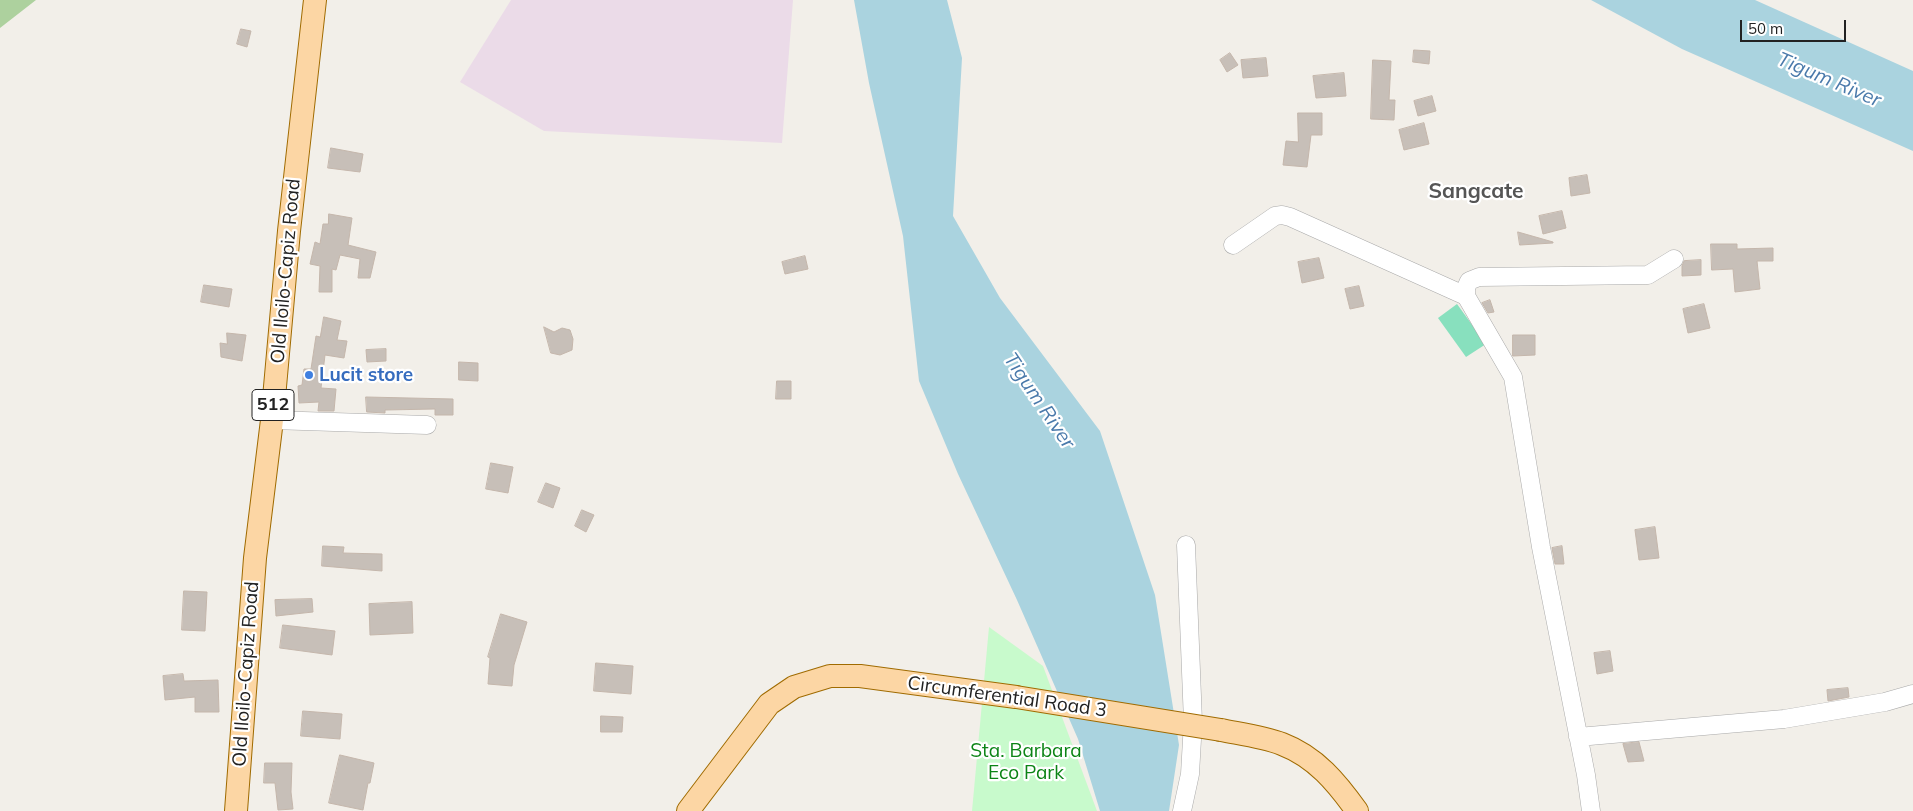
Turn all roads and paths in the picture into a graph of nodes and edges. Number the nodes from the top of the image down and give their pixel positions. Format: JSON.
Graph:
{"nodes":[{"id":1,"x":315,"y":0,"type":"edge"},
{"id":2,"x":1233,"y":245,"type":"dead end"},
{"id":3,"x":1674,"y":259,"type":"dead end"},
{"id":4,"x":1466,"y":296,"type":"junction"},
{"id":5,"x":272,"y":420,"type":"junction"},
{"id":6,"x":426,"y":425,"type":"dead end"},
{"id":7,"x":1186,"y":545,"type":"dead end"},
{"id":8,"x":1913,"y":694,"type":"edge"},
{"id":9,"x":1578,"y":737,"type":"junction"},
{"id":10,"x":236,"y":811,"type":"edge"},
{"id":11,"x":688,"y":811,"type":"edge"},
{"id":12,"x":1182,"y":811,"type":"edge"},
{"id":13,"x":1358,"y":811,"type":"edge"},
{"id":14,"x":1591,"y":811,"type":"edge"}],
"edges":[{"from":1,"to":5,"type":"main road","name":"Old Iloilo-Capiz Road","number":"512"},
{"from":2,"to":4,"type":"street"},
{"from":3,"to":4,"type":"street"},
{"from":4,"to":9,"type":"street"},
{"from":5,"to":6,"type":"street"},
{"from":5,"to":10,"type":"main road","name":"Old Iloilo-Capiz Road","number":"512"},
{"from":7,"to":12,"type":"street"},
{"from":8,"to":9,"type":"street"},
{"from":9,"to":14,"type":"street"},
{"from":11,"to":13,"type":"main road","name":"Circumferential Road 3","bridge":true}]}
